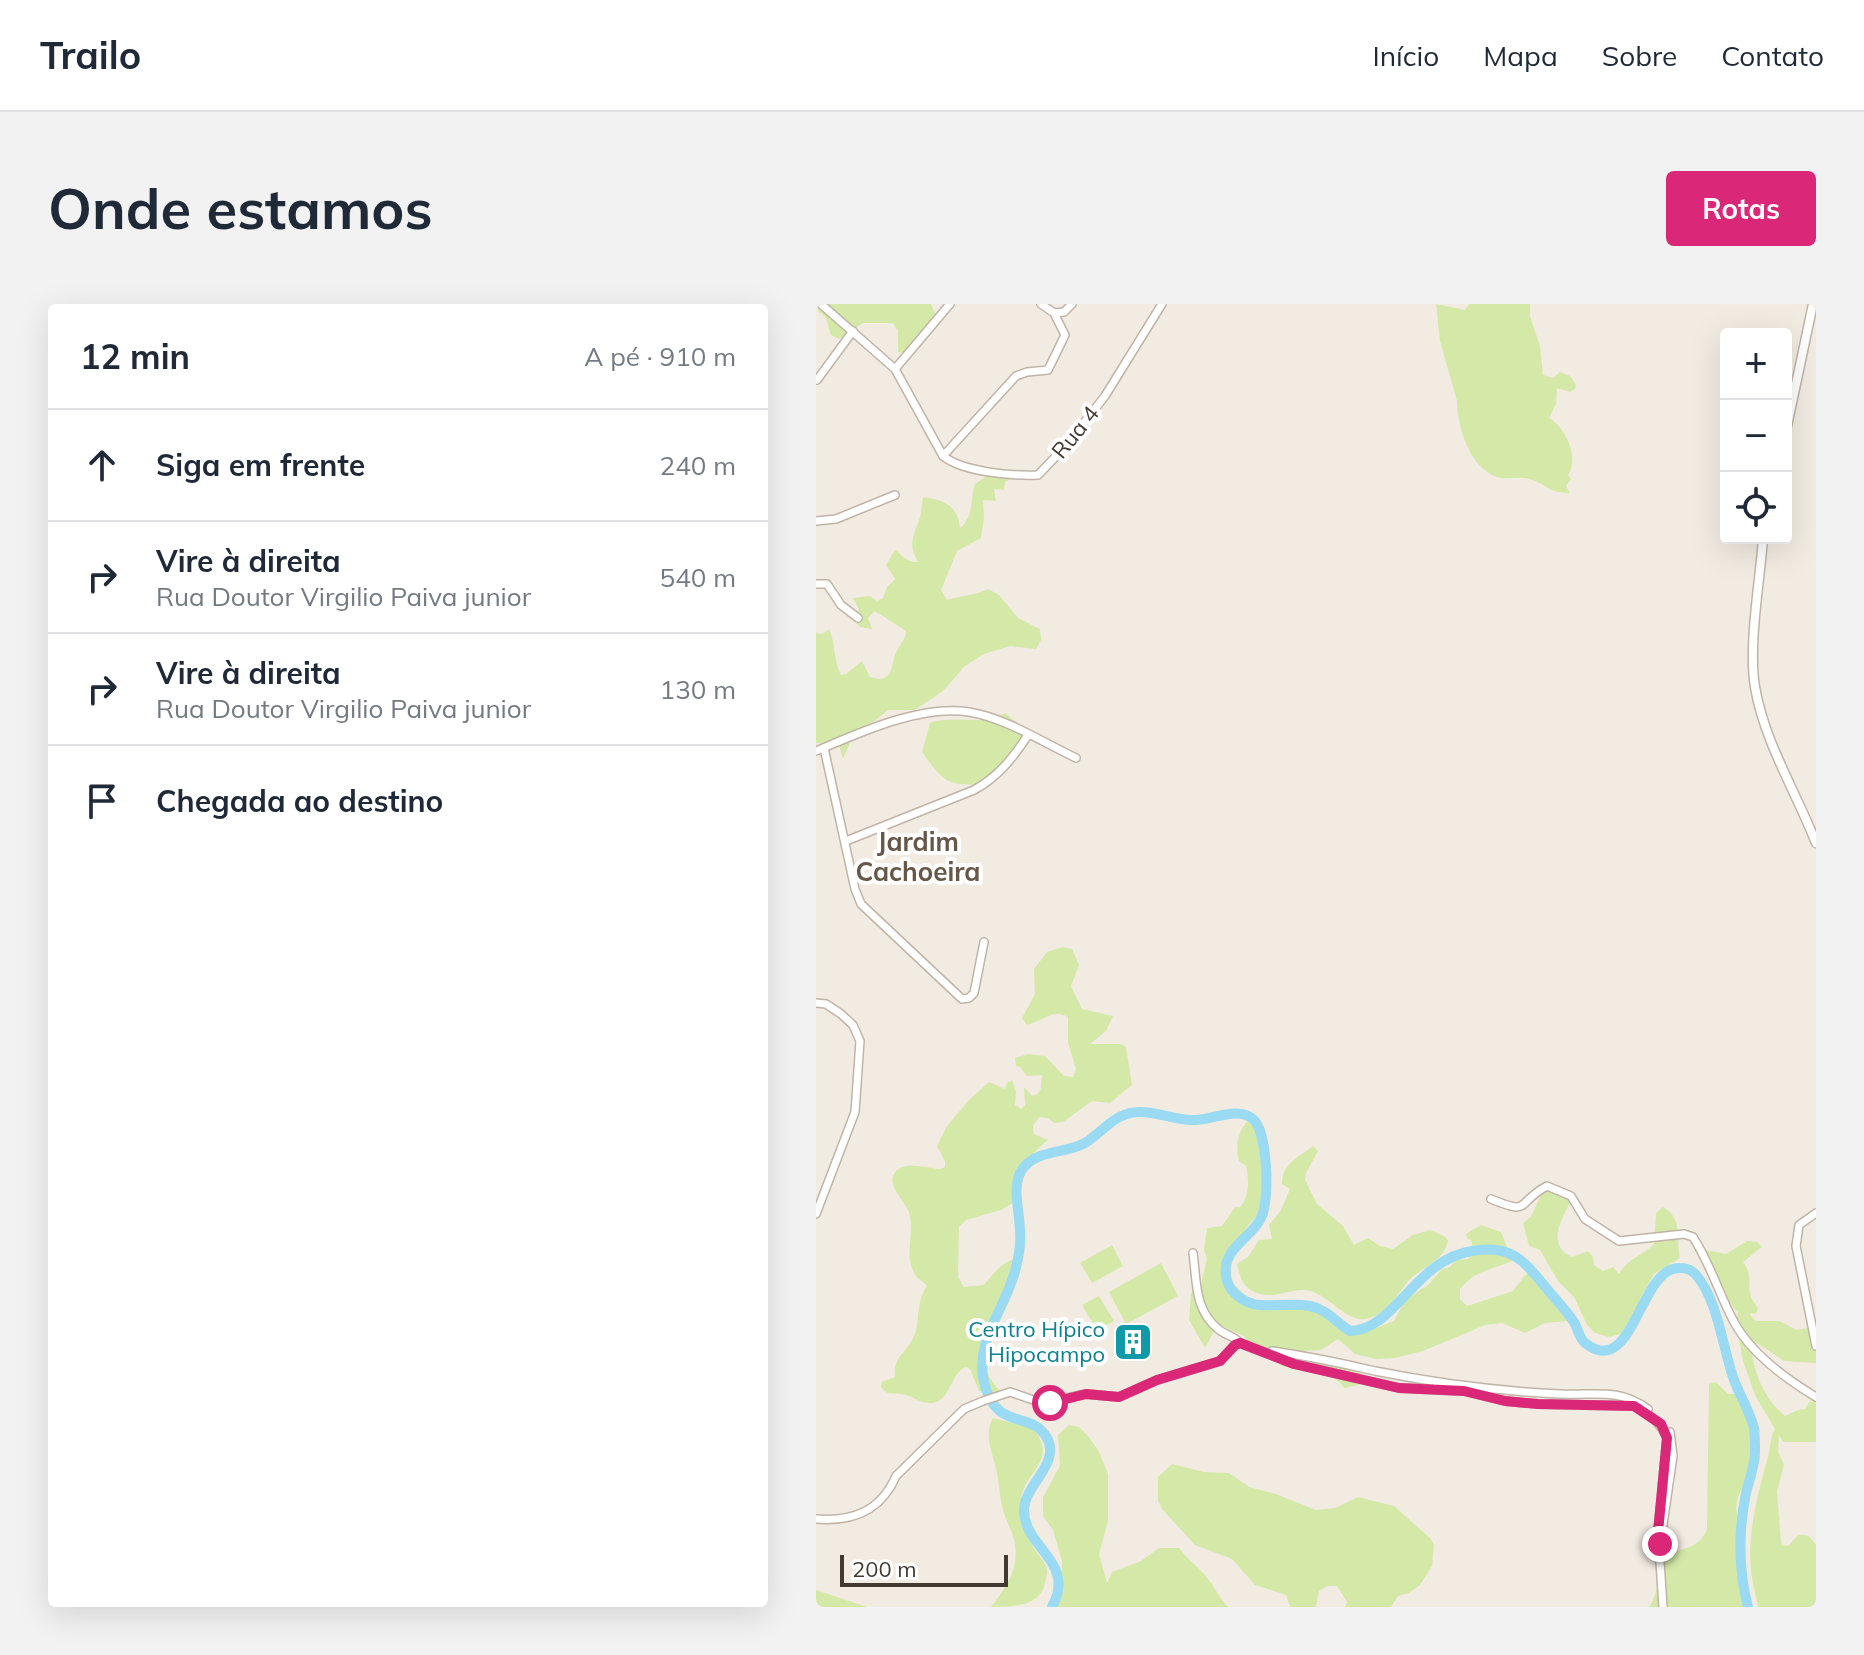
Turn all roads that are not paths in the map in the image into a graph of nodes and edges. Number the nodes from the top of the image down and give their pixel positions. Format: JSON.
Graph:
{"nodes":[{"id":1,"x":821,"y":304,"type":"edge"},
{"id":2,"x":950,"y":304,"type":"edge"},
{"id":3,"x":1041,"y":304,"type":"edge"},
{"id":4,"x":1072,"y":304,"type":"edge"},
{"id":5,"x":1162,"y":304,"type":"edge"},
{"id":6,"x":1813,"y":304,"type":"edge"},
{"id":7,"x":1054,"y":313,"type":"junction"},
{"id":8,"x":853,"y":331,"type":"junction"},
{"id":9,"x":895,"y":369,"type":"junction"},
{"id":10,"x":817,"y":380,"type":"edge"},
{"id":11,"x":1792,"y":403,"type":"edge"},
{"id":12,"x":943,"y":456,"type":"junction"},
{"id":13,"x":895,"y":495,"type":"dead end"},
{"id":14,"x":816,"y":521,"type":"edge"},
{"id":15,"x":1762,"y":544,"type":"edge"},
{"id":16,"x":816,"y":584,"type":"edge"},
{"id":17,"x":858,"y":618,"type":"dead end"},
{"id":18,"x":1028,"y":735,"type":"junction"},
{"id":19,"x":820,"y":750,"type":"edge"},
{"id":20,"x":1076,"y":758,"type":"dead end"},
{"id":21,"x":846,"y":841,"type":"junction"},
{"id":22,"x":1816,"y":843,"type":"edge"},
{"id":23,"x":984,"y":942,"type":"dead end"},
{"id":24,"x":816,"y":1003,"type":"edge"},
{"id":25,"x":1491,"y":1199,"type":"dead end"},
{"id":26,"x":1816,"y":1213,"type":"edge"},
{"id":27,"x":816,"y":1214,"type":"edge"},
{"id":28,"x":1193,"y":1253,"type":"dead end"},
{"id":29,"x":1237,"y":1344,"type":"junction"},
{"id":30,"x":1816,"y":1346,"type":"edge"},
{"id":31,"x":1263,"y":1350,"type":"junction"},
{"id":32,"x":1625,"y":1396,"type":"junction"},
{"id":33,"x":1816,"y":1397,"type":"edge"},
{"id":34,"x":1634,"y":1406,"type":"junction"},
{"id":35,"x":816,"y":1519,"type":"edge"},
{"id":36,"x":1660,"y":1544,"type":"junction"},
{"id":37,"x":1663,"y":1607,"type":"edge"}],
"edges":[{"from":1,"to":8,"type":"street"},
{"from":2,"to":9,"type":"street"},
{"from":3,"to":7,"type":"street"},
{"from":4,"to":7,"type":"street"},
{"from":5,"to":12,"type":"street","name":"Rua 4"},
{"from":6,"to":11,"type":"street"},
{"from":7,"to":12,"type":"street"},
{"from":8,"to":9,"type":"street"},
{"from":8,"to":10,"type":"street"},
{"from":9,"to":12,"type":"street"},
{"from":13,"to":14,"type":"street"},
{"from":15,"to":22,"type":"street"},
{"from":16,"to":17,"type":"street"},
{"from":18,"to":19,"type":"street"},
{"from":18,"to":20,"type":"street"},
{"from":18,"to":21,"type":"street"},
{"from":19,"to":21,"type":"street"},
{"from":21,"to":23,"type":"street"},
{"from":24,"to":27,"type":"street"},
{"from":25,"to":33,"type":"street"},
{"from":26,"to":30,"type":"street"},
{"from":28,"to":29,"type":"street"},
{"from":29,"to":31,"type":"street"},
{"from":29,"to":35,"type":"street"},
{"from":31,"to":32,"type":"street"},
{"from":31,"to":34,"type":"street"},
{"from":32,"to":34,"type":"street"},
{"from":32,"to":36,"type":"street"},
{"from":34,"to":36,"type":"street"},
{"from":36,"to":37,"type":"street"}]}
